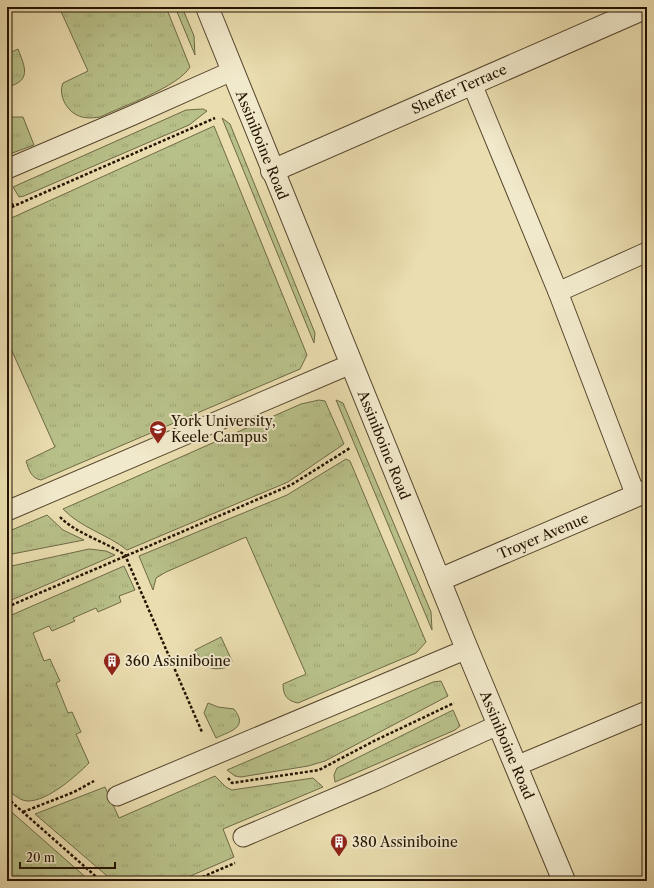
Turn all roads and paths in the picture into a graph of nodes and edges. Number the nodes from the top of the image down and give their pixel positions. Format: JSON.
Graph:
{"nodes":[{"id":1,"x":207,"y":7,"type":"edge"},
{"id":2,"x":647,"y":7,"type":"edge"},
{"id":3,"x":232,"y":71,"type":"junction"},
{"id":4,"x":472,"y":84,"type":"junction"},
{"id":5,"x":215,"y":118,"type":"dead end"},
{"id":6,"x":7,"y":169,"type":"edge"},
{"id":7,"x":272,"y":171,"type":"junction"},
{"id":8,"x":7,"y":192,"type":"edge"},
{"id":9,"x":13,"y":206,"type":"junction"},
{"id":10,"x":7,"y":209,"type":"edge"},
{"id":11,"x":647,"y":252,"type":"edge"},
{"id":12,"x":558,"y":292,"type":"junction"},
{"id":13,"x":351,"y":364,"type":"junction"},
{"id":14,"x":350,"y":448,"type":"dead end"},
{"id":15,"x":641,"y":494,"type":"edge"},
{"id":16,"x":46,"y":495,"type":"junction"},
{"id":17,"x":7,"y":512,"type":"edge"},
{"id":18,"x":125,"y":555,"type":"junction"},
{"id":19,"x":439,"y":580,"type":"junction"},
{"id":20,"x":7,"y":607,"type":"edge"},
{"id":21,"x":467,"y":649,"type":"junction"},
{"id":22,"x":454,"y":703,"type":"dead end"},
{"id":23,"x":647,"y":711,"type":"edge"},
{"id":24,"x":498,"y":725,"type":"junction"},
{"id":25,"x":212,"y":756,"type":"junction"},
{"id":26,"x":516,"y":766,"type":"junction"},
{"id":27,"x":117,"y":796,"type":"dead end"},
{"id":28,"x":7,"y":798,"type":"edge"},
{"id":29,"x":243,"y":837,"type":"joint"},
{"id":30,"x":202,"y":879,"type":"edge"},
{"id":31,"x":101,"y":881,"type":"edge"},
{"id":32,"x":193,"y":881,"type":"edge"},
{"id":33,"x":564,"y":881,"type":"edge"}],
"edges":[{"from":1,"to":3,"type":"street","name":"Assiniboine Road"},
{"from":2,"to":4,"type":"street","name":"Sheffer Terrace"},
{"from":3,"to":6,"type":"lane"},
{"from":3,"to":7,"type":"street","name":"Assiniboine Road"},
{"from":4,"to":7,"type":"street","name":"Sheffer Terrace"},
{"from":4,"to":12,"type":"lane"},
{"from":5,"to":9,"type":"path"},
{"from":7,"to":13,"type":"street","name":"Assiniboine Road"},
{"from":8,"to":9,"type":"path"},
{"from":9,"to":10,"type":"path"},
{"from":11,"to":12,"type":"lane"},
{"from":12,"to":15,"type":"lane"},
{"from":13,"to":16,"type":"lane"},
{"from":13,"to":19,"type":"street","name":"Assiniboine Road"},
{"from":14,"to":18,"type":"path"},
{"from":15,"to":19,"type":"street","name":"Troyer Avenue"},
{"from":16,"to":17,"type":"lane"},
{"from":16,"to":18,"type":"path"},
{"from":18,"to":20,"type":"path"},
{"from":18,"to":25,"type":"path"},
{"from":19,"to":21,"type":"street","name":"Assiniboine Road"},
{"from":21,"to":24,"type":"street","name":"Assiniboine Road"},
{"from":21,"to":25,"type":"lane"},
{"from":22,"to":25,"type":"path"},
{"from":23,"to":26,"type":"lane"},
{"from":24,"to":26,"type":"street","name":"Assiniboine Road"},
{"from":24,"to":29,"type":"lane"},
{"from":25,"to":27,"type":"lane"},
{"from":26,"to":33,"type":"street","name":"Assiniboine Road"},
{"from":28,"to":31,"type":"path"},
{"from":29,"to":30,"type":"path"},
{"from":30,"to":32,"type":"path"}]}
